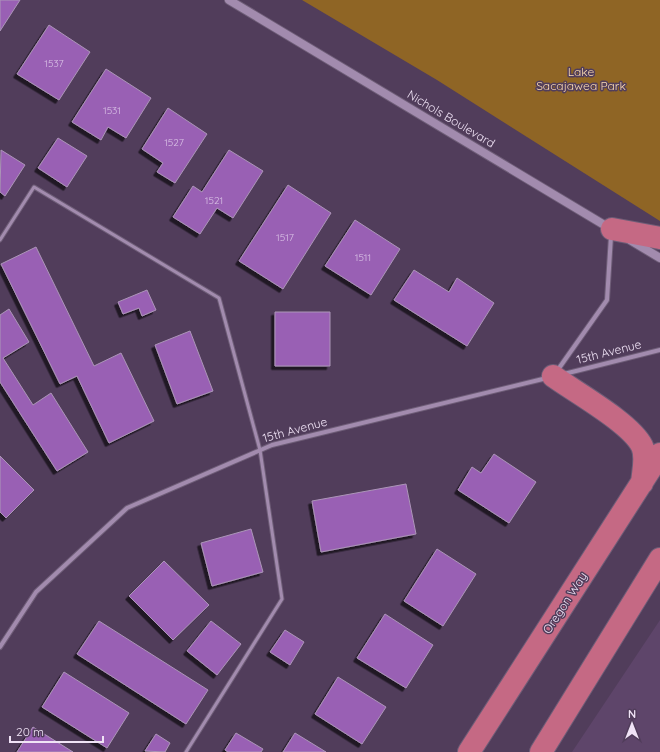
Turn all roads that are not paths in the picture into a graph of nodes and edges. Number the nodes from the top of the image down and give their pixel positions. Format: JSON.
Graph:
{"nodes":[{"id":1,"x":229,"y":0,"type":"edge"},
{"id":2,"x":612,"y":229,"type":"junction"},
{"id":3,"x":660,"y":238,"type":"edge"},
{"id":4,"x":0,"y":240,"type":"edge"},
{"id":5,"x":660,"y":258,"type":"edge"},
{"id":6,"x":660,"y":350,"type":"edge"},
{"id":7,"x":553,"y":376,"type":"junction"},
{"id":8,"x":260,"y":450,"type":"junction"},
{"id":9,"x":660,"y":454,"type":"edge"},
{"id":10,"x":642,"y":483,"type":"junction"},
{"id":11,"x":660,"y":559,"type":"edge"},
{"id":12,"x":0,"y":647,"type":"edge"},
{"id":13,"x":186,"y":752,"type":"edge"},
{"id":14,"x":469,"y":752,"type":"edge"},
{"id":15,"x":541,"y":752,"type":"edge"}],
"edges":[{"from":1,"to":2,"type":"main road","name":"Nichols Boulevard"},
{"from":2,"to":3,"type":"main road"},
{"from":2,"to":5,"type":"main road","name":"Nichols Boulevard"},
{"from":2,"to":7,"type":"street"},
{"from":4,"to":8,"type":"lane"},
{"from":6,"to":7,"type":"street","name":"15th Avenue"},
{"from":7,"to":8,"type":"street","name":"15th Avenue"},
{"from":7,"to":10,"type":"main road"},
{"from":8,"to":12,"type":"street","name":"15th Avenue"},
{"from":8,"to":13,"type":"lane"},
{"from":9,"to":10,"type":"main road","name":"Oregon Way"},
{"from":10,"to":14,"type":"main road","name":"Oregon Way"},
{"from":11,"to":15,"type":"main road"}]}
